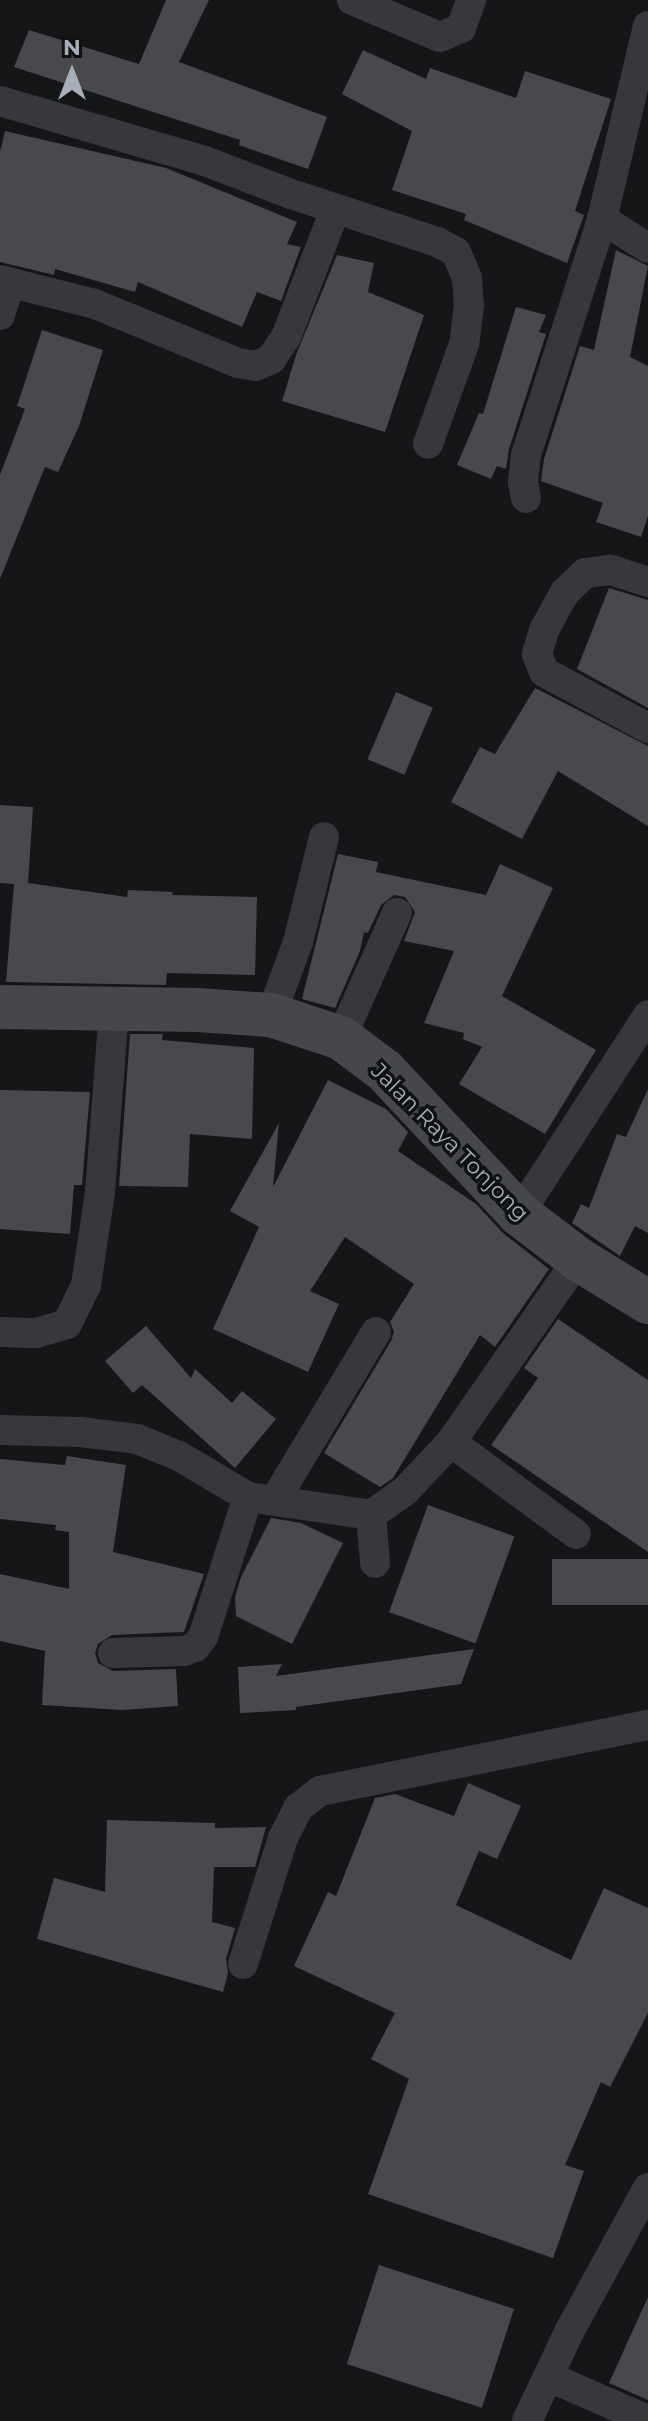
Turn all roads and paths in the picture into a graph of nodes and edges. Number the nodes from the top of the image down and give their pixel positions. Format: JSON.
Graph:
{"nodes":[{"id":1,"x":352,"y":0,"type":"edge"},
{"id":2,"x":471,"y":0,"type":"edge"},
{"id":3,"x":648,"y":26,"type":"edge"},
{"id":4,"x":0,"y":101,"type":"edge"},
{"id":5,"x":335,"y":210,"type":"junction"},
{"id":6,"x":602,"y":219,"type":"junction"},
{"id":7,"x":648,"y":248,"type":"edge"},
{"id":8,"x":5,"y":281,"type":"edge"},
{"id":9,"x":0,"y":315,"type":"edge"},
{"id":10,"x":428,"y":444,"type":"dead end"},
{"id":11,"x":526,"y":498,"type":"dead end"},
{"id":12,"x":648,"y":582,"type":"edge"},
{"id":13,"x":648,"y":728,"type":"edge"},
{"id":14,"x":324,"y":837,"type":"dead end"},
{"id":15,"x":397,"y":913,"type":"dead end"},
{"id":16,"x":0,"y":1007,"type":"edge"},
{"id":17,"x":114,"y":1008,"type":"junction"},
{"id":18,"x":271,"y":1015,"type":"junction"},
{"id":19,"x":648,"y":1015,"type":"edge"},
{"id":20,"x":341,"y":1038,"type":"junction"},
{"id":21,"x":519,"y":1214,"type":"junction"},
{"id":22,"x":578,"y":1259,"type":"junction"},
{"id":23,"x":648,"y":1302,"type":"edge"},
{"id":24,"x":0,"y":1332,"type":"edge"},
{"id":25,"x":376,"y":1332,"type":"dead end"},
{"id":26,"x":0,"y":1430,"type":"edge"},
{"id":27,"x":451,"y":1442,"type":"junction"},
{"id":28,"x":261,"y":1498,"type":"junction"},
{"id":29,"x":371,"y":1515,"type":"junction"},
{"id":30,"x":576,"y":1534,"type":"dead end"},
{"id":31,"x":375,"y":1563,"type":"dead end"},
{"id":32,"x":113,"y":1653,"type":"dead end"},
{"id":33,"x":648,"y":1725,"type":"edge"},
{"id":34,"x":243,"y":1964,"type":"dead end"},
{"id":35,"x":648,"y":2188,"type":"edge"},
{"id":36,"x":549,"y":2377,"type":"junction"},
{"id":37,"x":648,"y":2420,"type":"edge"},
{"id":38,"x":527,"y":2421,"type":"edge"}],
"edges":[{"from":1,"to":2,"type":"street"},
{"from":3,"to":6,"type":"street"},
{"from":4,"to":5,"type":"street"},
{"from":5,"to":8,"type":"street"},
{"from":5,"to":10,"type":"street"},
{"from":6,"to":7,"type":"street"},
{"from":6,"to":11,"type":"street"},
{"from":8,"to":9,"type":"street"},
{"from":12,"to":13,"type":"street"},
{"from":14,"to":18,"type":"street"},
{"from":15,"to":20,"type":"street"},
{"from":16,"to":17,"type":"main road","name":"Jalan Raya Tonjong"},
{"from":17,"to":18,"type":"main road","name":"Jalan Raya Tonjong"},
{"from":17,"to":24,"type":"street"},
{"from":18,"to":20,"type":"main road","name":"Jalan Raya Tonjong"},
{"from":19,"to":21,"type":"street"},
{"from":20,"to":21,"type":"main road","name":"Jalan Raya Tonjong"},
{"from":21,"to":22,"type":"main road","name":"Jalan Raya Tonjong"},
{"from":22,"to":23,"type":"main road","name":"Jalan Raya Tonjong"},
{"from":22,"to":27,"type":"street"},
{"from":25,"to":28,"type":"street"},
{"from":26,"to":28,"type":"street"},
{"from":27,"to":29,"type":"street"},
{"from":27,"to":30,"type":"street"},
{"from":28,"to":29,"type":"street"},
{"from":28,"to":32,"type":"street"},
{"from":29,"to":31,"type":"street"},
{"from":33,"to":34,"type":"street"},
{"from":35,"to":36,"type":"street"},
{"from":36,"to":37,"type":"street"},
{"from":36,"to":38,"type":"street"}]}
